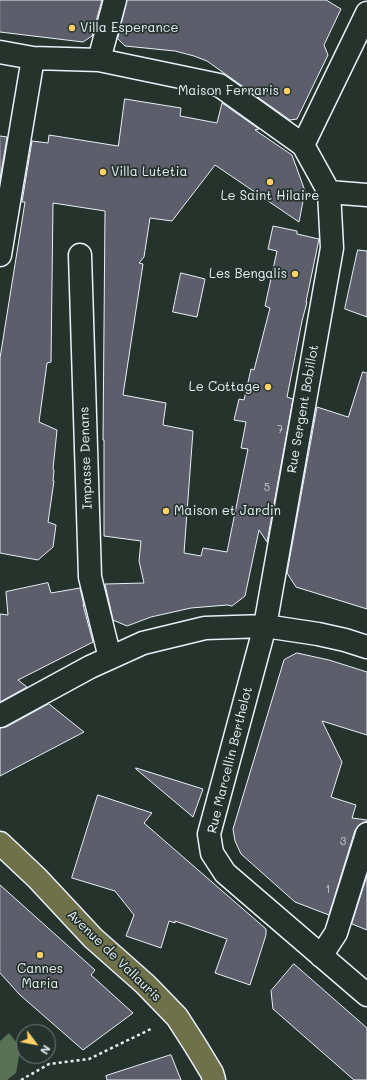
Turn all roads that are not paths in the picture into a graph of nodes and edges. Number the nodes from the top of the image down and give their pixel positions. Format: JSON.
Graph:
{"nodes":[{"id":1,"x":115,"y":0,"type":"edge"},
{"id":2,"x":367,"y":13,"type":"edge"},
{"id":3,"x":0,"y":52,"type":"edge"},
{"id":4,"x":33,"y":58,"type":"junction"},
{"id":5,"x":99,"y":60,"type":"junction"},
{"id":6,"x":303,"y":145,"type":"junction"},
{"id":7,"x":329,"y":192,"type":"junction"},
{"id":8,"x":367,"y":195,"type":"edge"},
{"id":9,"x":0,"y":255,"type":"edge"},
{"id":10,"x":80,"y":255,"type":"dead end"},
{"id":11,"x":265,"y":626,"type":"junction"},
{"id":12,"x":367,"y":647,"type":"edge"},
{"id":13,"x":110,"y":658,"type":"junction"},
{"id":14,"x":0,"y":716,"type":"edge"},
{"id":15,"x":367,"y":834,"type":"edge"},
{"id":16,"x":0,"y":843,"type":"edge"},
{"id":17,"x":321,"y":956,"type":"junction"},
{"id":18,"x":367,"y":995,"type":"edge"},
{"id":19,"x":214,"y":1080,"type":"edge"}],
"edges":[{"from":1,"to":5,"type":"street"},
{"from":2,"to":6,"type":"street"},
{"from":3,"to":4,"type":"street"},
{"from":4,"to":5,"type":"street"},
{"from":4,"to":9,"type":"street"},
{"from":5,"to":6,"type":"street"},
{"from":6,"to":7,"type":"street"},
{"from":7,"to":8,"type":"street"},
{"from":7,"to":11,"type":"street","name":"Rue Sergent Bobillot"},
{"from":10,"to":13,"type":"street","name":"Impasse Denans"},
{"from":11,"to":12,"type":"street"},
{"from":11,"to":13,"type":"street"},
{"from":11,"to":17,"type":"street","name":"Rue Marcellin Berthelot"},
{"from":13,"to":14,"type":"street"},
{"from":15,"to":17,"type":"street"},
{"from":16,"to":19,"type":"main road","name":"Avenue de Vallauris"},
{"from":17,"to":18,"type":"street","name":"Rue Marcellin Berthelot"}]}
